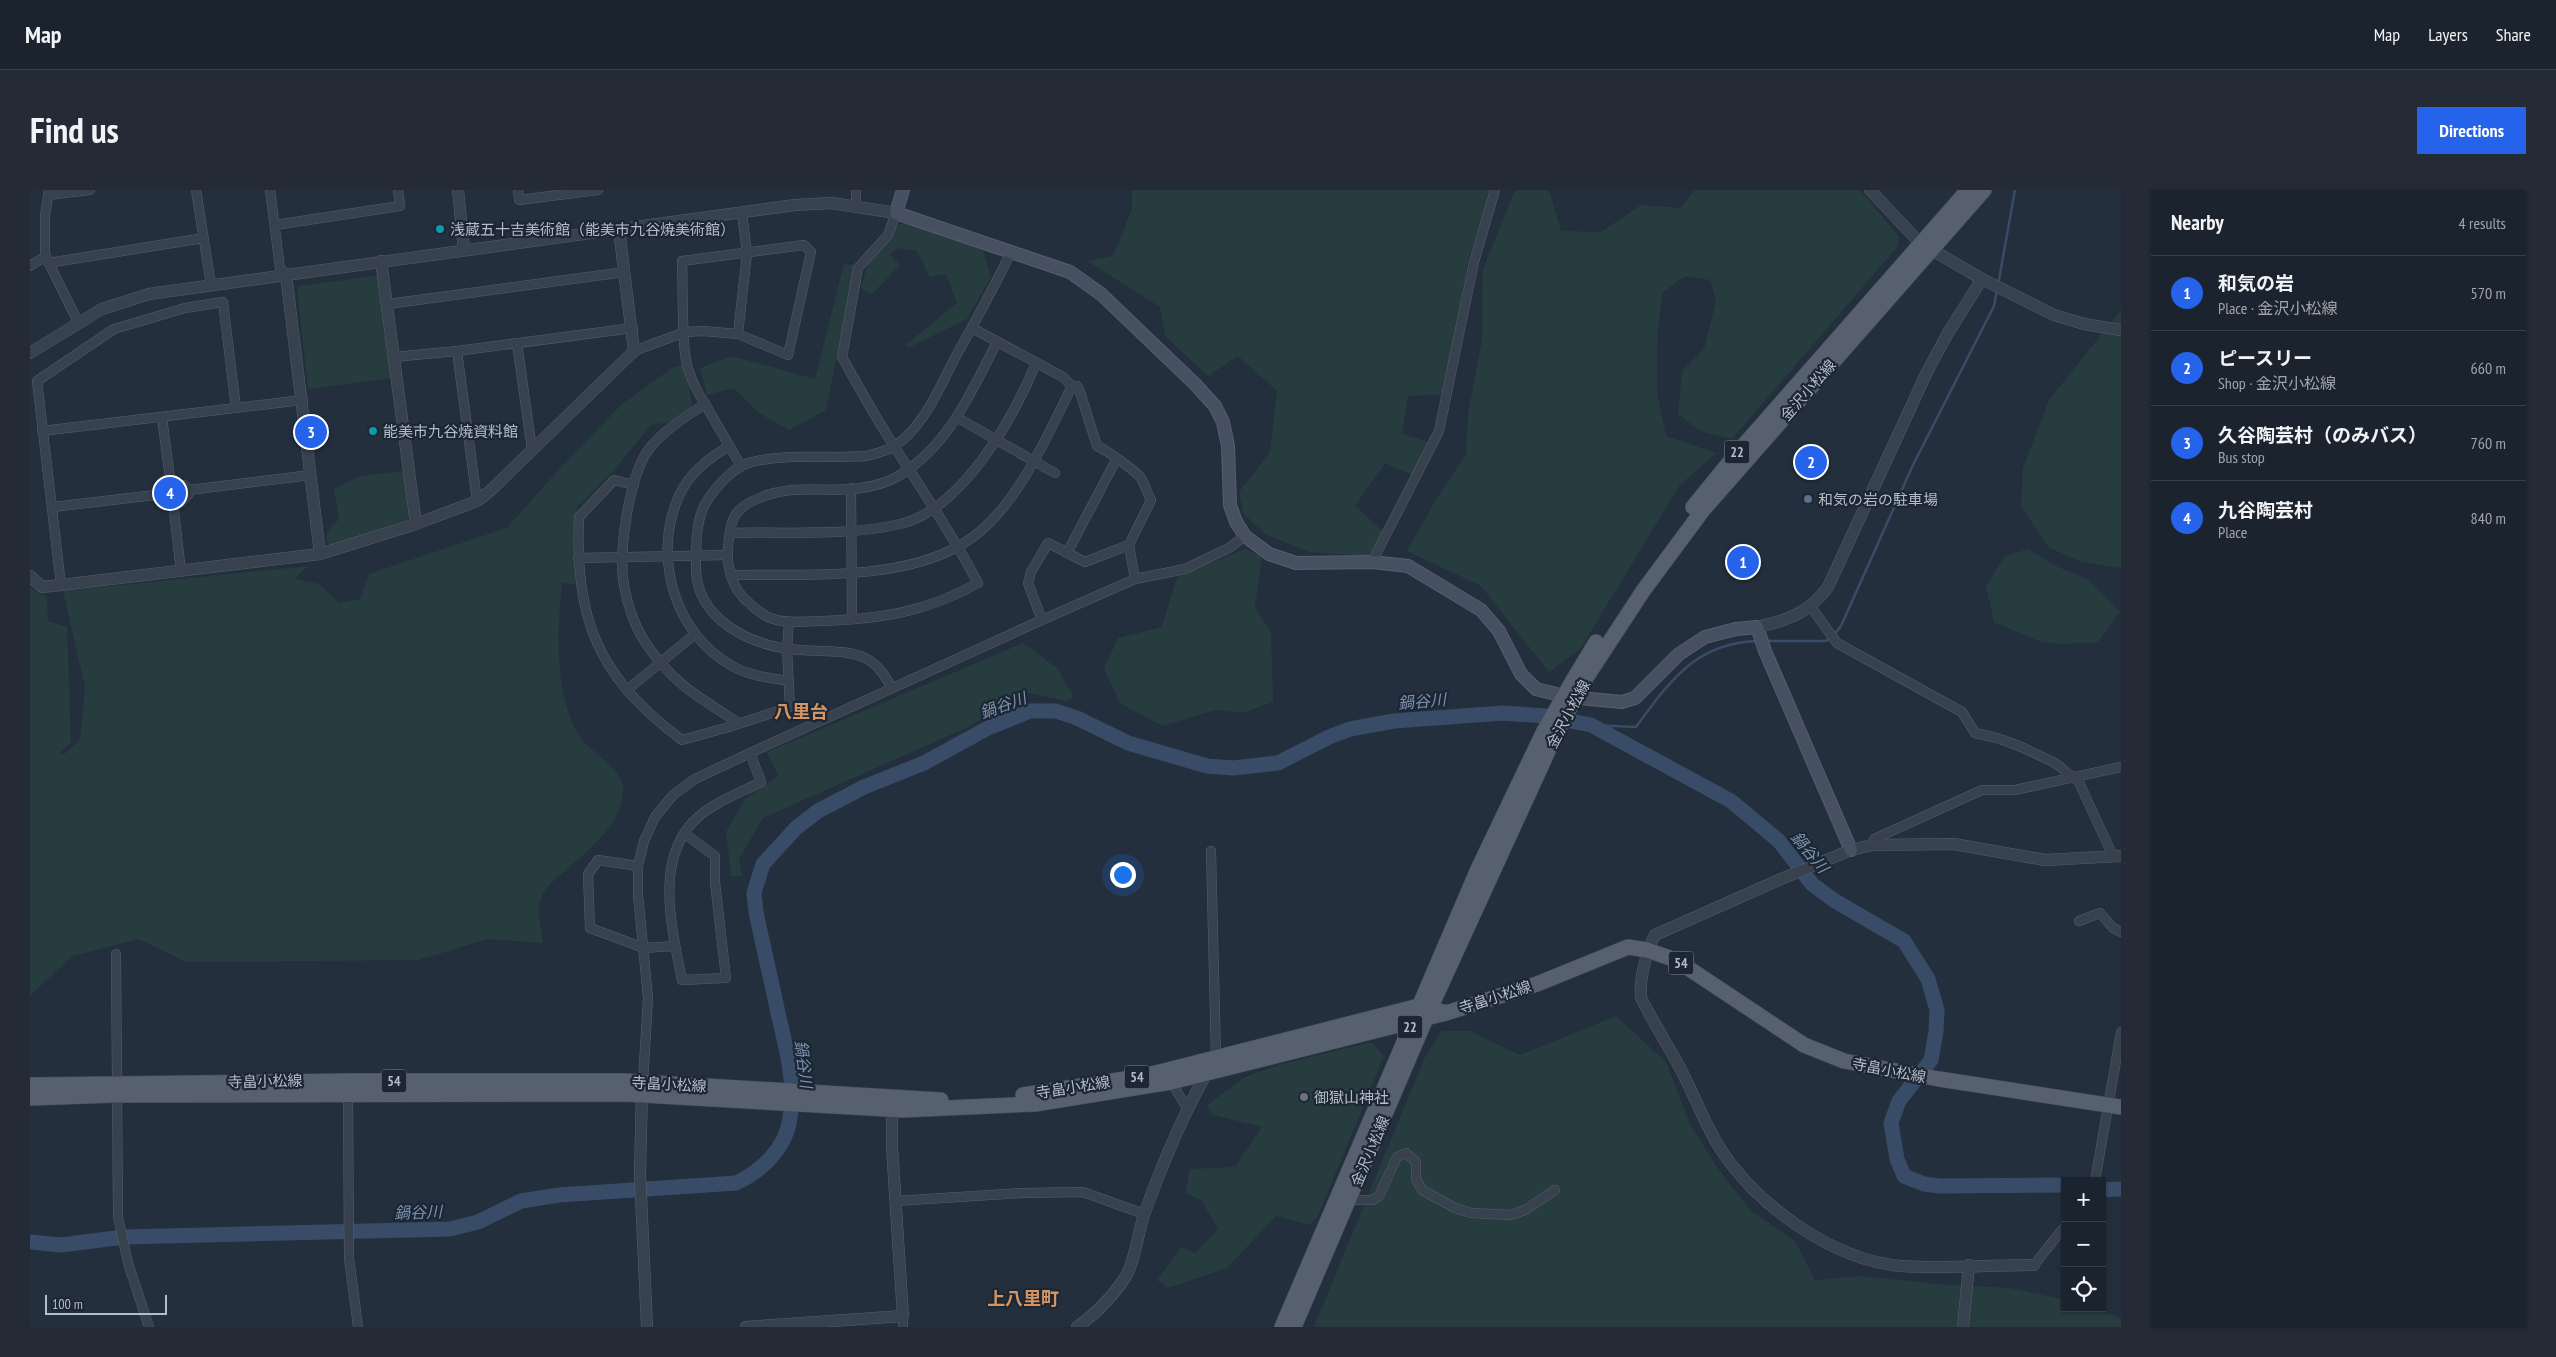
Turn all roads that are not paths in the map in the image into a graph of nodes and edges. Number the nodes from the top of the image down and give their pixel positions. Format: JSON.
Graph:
{"nodes":[{"id":1,"x":90,"y":190,"type":"edge"},
{"id":2,"x":196,"y":190,"type":"edge"},
{"id":3,"x":270,"y":190,"type":"edge"},
{"id":4,"x":398,"y":190,"type":"edge"},
{"id":5,"x":458,"y":190,"type":"edge"},
{"id":6,"x":518,"y":190,"type":"edge"},
{"id":7,"x":598,"y":190,"type":"edge"},
{"id":8,"x":856,"y":190,"type":"edge"},
{"id":9,"x":903,"y":190,"type":"edge"},
{"id":10,"x":1495,"y":190,"type":"edge"},
{"id":11,"x":1870,"y":190,"type":"edge"},
{"id":12,"x":1968,"y":190,"type":"edge"},
{"id":13,"x":1984,"y":190,"type":"edge"},
{"id":14,"x":48,"y":193,"type":"edge"},
{"id":15,"x":856,"y":205,"type":"junction"},
{"id":16,"x":742,"y":213,"type":"junction"},
{"id":17,"x":896,"y":213,"type":"junction"},
{"id":18,"x":275,"y":225,"type":"junction"},
{"id":19,"x":619,"y":230,"type":"junction"},
{"id":20,"x":204,"y":238,"type":"junction"},
{"id":21,"x":1926,"y":247,"type":"junction"},
{"id":22,"x":464,"y":250,"type":"junction"},
{"id":23,"x":1012,"y":252,"type":"junction"},
{"id":24,"x":747,"y":253,"type":"junction"},
{"id":25,"x":47,"y":260,"type":"junction"},
{"id":26,"x":381,"y":260,"type":"junction"},
{"id":27,"x":30,"y":266,"type":"edge"},
{"id":28,"x":626,"y":272,"type":"junction"},
{"id":29,"x":286,"y":274,"type":"junction"},
{"id":30,"x":1984,"y":280,"type":"junction"},
{"id":31,"x":211,"y":284,"type":"junction"},
{"id":32,"x":388,"y":304,"type":"junction"},
{"id":33,"x":78,"y":322,"type":"junction"},
{"id":34,"x":632,"y":328,"type":"junction"},
{"id":35,"x":972,"y":328,"type":"junction"},
{"id":36,"x":2121,"y":330,"type":"edge"},
{"id":37,"x":685,"y":332,"type":"junction"},
{"id":38,"x":738,"y":334,"type":"junction"},
{"id":39,"x":997,"y":342,"type":"junction"},
{"id":40,"x":518,"y":343,"type":"junction"},
{"id":41,"x":457,"y":351,"type":"junction"},
{"id":42,"x":634,"y":351,"type":"junction"},
{"id":43,"x":30,"y":353,"type":"edge"},
{"id":44,"x":394,"y":357,"type":"junction"},
{"id":45,"x":1036,"y":363,"type":"junction"},
{"id":46,"x":1072,"y":386,"type":"junction"},
{"id":47,"x":303,"y":400,"type":"junction"},
{"id":48,"x":705,"y":404,"type":"junction"},
{"id":49,"x":236,"y":408,"type":"junction"},
{"id":50,"x":162,"y":417,"type":"junction"},
{"id":51,"x":958,"y":418,"type":"junction"},
{"id":52,"x":42,"y":431,"type":"junction"},
{"id":53,"x":997,"y":439,"type":"junction"},
{"id":54,"x":729,"y":446,"type":"junction"},
{"id":55,"x":894,"y":446,"type":"junction"},
{"id":56,"x":532,"y":450,"type":"junction"},
{"id":57,"x":1036,"y":460,"type":"junction"},
{"id":58,"x":1116,"y":460,"type":"junction"},
{"id":59,"x":741,"y":466,"type":"junction"},
{"id":60,"x":909,"y":467,"type":"junction"},
{"id":61,"x":1056,"y":473,"type":"dead end"},
{"id":62,"x":311,"y":475,"type":"junction"},
{"id":63,"x":634,"y":485,"type":"junction"},
{"id":64,"x":171,"y":486,"type":"junction"},
{"id":65,"x":851,"y":488,"type":"junction"},
{"id":66,"x":189,"y":490,"type":"junction"},
{"id":67,"x":155,"y":495,"type":"junction"},
{"id":68,"x":477,"y":501,"type":"junction"},
{"id":69,"x":173,"y":502,"type":"junction"},
{"id":70,"x":53,"y":508,"type":"junction"},
{"id":71,"x":934,"y":508,"type":"junction"},
{"id":72,"x":416,"y":524,"type":"junction"},
{"id":73,"x":852,"y":531,"type":"junction"},
{"id":74,"x":730,"y":533,"type":"junction"},
{"id":75,"x":1245,"y":536,"type":"junction"},
{"id":76,"x":1129,"y":545,"type":"junction"},
{"id":77,"x":958,"y":546,"type":"junction"},
{"id":78,"x":1067,"y":553,"type":"junction"},
{"id":79,"x":320,"y":554,"type":"junction"},
{"id":80,"x":696,"y":555,"type":"junction"},
{"id":81,"x":728,"y":555,"type":"junction"},
{"id":82,"x":666,"y":556,"type":"junction"},
{"id":83,"x":622,"y":557,"type":"junction"},
{"id":84,"x":578,"y":558,"type":"junction"},
{"id":85,"x":1372,"y":562,"type":"junction"},
{"id":86,"x":181,"y":572,"type":"junction"},
{"id":87,"x":852,"y":572,"type":"junction"},
{"id":88,"x":732,"y":575,"type":"junction"},
{"id":89,"x":30,"y":576,"type":"edge"},
{"id":90,"x":1135,"y":579,"type":"junction"},
{"id":91,"x":61,"y":586,"type":"junction"},
{"id":92,"x":1811,"y":607,"type":"junction"},
{"id":93,"x":852,"y":620,"type":"junction"},
{"id":94,"x":1042,"y":620,"type":"junction"},
{"id":95,"x":789,"y":622,"type":"junction"},
{"id":96,"x":1758,"y":630,"type":"junction"},
{"id":97,"x":694,"y":635,"type":"junction"},
{"id":98,"x":787,"y":649,"type":"junction"},
{"id":99,"x":661,"y":663,"type":"junction"},
{"id":100,"x":789,"y":681,"type":"junction"},
{"id":101,"x":892,"y":688,"type":"junction"},
{"id":102,"x":627,"y":690,"type":"junction"},
{"id":103,"x":739,"y":723,"type":"junction"},
{"id":104,"x":750,"y":753,"type":"junction"},
{"id":105,"x":2121,"y":767,"type":"edge"},
{"id":106,"x":2071,"y":777,"type":"junction"},
{"id":107,"x":685,"y":834,"type":"junction"},
{"id":108,"x":1872,"y":845,"type":"junction"},
{"id":109,"x":1211,"y":850,"type":"dead end"},
{"id":110,"x":1851,"y":850,"type":"junction"},
{"id":111,"x":2117,"y":856,"type":"edge"},
{"id":112,"x":638,"y":866,"type":"junction"},
{"id":113,"x":2079,"y":921,"type":"dead end"},
{"id":114,"x":2121,"y":932,"type":"edge"},
{"id":115,"x":675,"y":946,"type":"junction"},
{"id":116,"x":644,"y":948,"type":"junction"},
{"id":117,"x":1647,"y":950,"type":"junction"},
{"id":118,"x":116,"y":954,"type":"dead end"},
{"id":119,"x":1422,"y":1013,"type":"junction"},
{"id":120,"x":2121,"y":1032,"type":"edge"},
{"id":121,"x":1216,"y":1057,"type":"junction"},
{"id":122,"x":1208,"y":1072,"type":"junction"},
{"id":123,"x":1171,"y":1082,"type":"junction"},
{"id":124,"x":30,"y":1085,"type":"edge"},
{"id":125,"x":348,"y":1088,"type":"junction"},
{"id":126,"x":116,"y":1089,"type":"junction"},
{"id":127,"x":642,"y":1089,"type":"junction"},
{"id":128,"x":30,"y":1098,"type":"edge"},
{"id":129,"x":892,"y":1104,"type":"junction"},
{"id":130,"x":2114,"y":1106,"type":"edge"},
{"id":131,"x":1187,"y":1108,"type":"junction"},
{"id":132,"x":2096,"y":1176,"type":"edge"},
{"id":133,"x":1555,"y":1190,"type":"dead end"},
{"id":134,"x":1350,"y":1200,"type":"junction"},
{"id":135,"x":894,"y":1201,"type":"junction"},
{"id":136,"x":1144,"y":1214,"type":"junction"},
{"id":137,"x":2061,"y":1230,"type":"edge"},
{"id":138,"x":1969,"y":1265,"type":"junction"},
{"id":139,"x":2034,"y":1266,"type":"joint"},
{"id":140,"x":903,"y":1321,"type":"edge"},
{"id":141,"x":149,"y":1327,"type":"edge"},
{"id":142,"x":358,"y":1327,"type":"edge"},
{"id":143,"x":647,"y":1327,"type":"edge"},
{"id":144,"x":746,"y":1327,"type":"edge"},
{"id":145,"x":1077,"y":1327,"type":"edge"},
{"id":146,"x":1282,"y":1327,"type":"edge"},
{"id":147,"x":1294,"y":1327,"type":"edge"},
{"id":148,"x":1963,"y":1327,"type":"edge"}],
"edges":[{"from":1,"to":14,"type":"street"},
{"from":2,"to":20,"type":"street"},
{"from":3,"to":18,"type":"street"},
{"from":4,"to":18,"type":"street"},
{"from":5,"to":22,"type":"street"},
{"from":6,"to":7,"type":"street"},
{"from":8,"to":15,"type":"street"},
{"from":9,"to":17,"type":"main road"},
{"from":10,"to":85,"type":"street"},
{"from":11,"to":21,"type":"street"},
{"from":12,"to":21,"type":"main road","name":"金沢小松線","number":"22"},
{"from":13,"to":21,"type":"main road","name":"金沢小松線","number":"22"},
{"from":14,"to":25,"type":"street"},
{"from":15,"to":16,"type":"street"},
{"from":15,"to":17,"type":"street"},
{"from":16,"to":19,"type":"street"},
{"from":16,"to":24,"type":"street"},
{"from":17,"to":23,"type":"main road"},
{"from":17,"to":55,"type":"street"},
{"from":18,"to":29,"type":"street"},
{"from":19,"to":22,"type":"street"},
{"from":19,"to":28,"type":"street"},
{"from":20,"to":25,"type":"street"},
{"from":20,"to":31,"type":"street"},
{"from":21,"to":30,"type":"street"},
{"from":21,"to":119,"type":"main road","name":"金沢小松線","number":"22","bridge":true},
{"from":22,"to":26,"type":"street"},
{"from":23,"to":35,"type":"street"},
{"from":23,"to":75,"type":"main road"},
{"from":24,"to":37,"type":"street"},
{"from":24,"to":38,"type":"street"},
{"from":24,"to":38,"type":"street"},
{"from":25,"to":27,"type":"street"},
{"from":25,"to":33,"type":"street"},
{"from":26,"to":29,"type":"street"},
{"from":26,"to":32,"type":"street"},
{"from":28,"to":32,"type":"street"},
{"from":28,"to":34,"type":"street"},
{"from":29,"to":31,"type":"street"},
{"from":29,"to":47,"type":"street"},
{"from":30,"to":36,"type":"street"},
{"from":30,"to":92,"type":"street"},
{"from":31,"to":33,"type":"street"},
{"from":32,"to":44,"type":"street"},
{"from":33,"to":43,"type":"street"},
{"from":34,"to":40,"type":"street"},
{"from":34,"to":42,"type":"street"},
{"from":35,"to":39,"type":"street"},
{"from":35,"to":55,"type":"street"},
{"from":37,"to":38,"type":"street"},
{"from":37,"to":42,"type":"street"},
{"from":37,"to":48,"type":"street"},
{"from":39,"to":45,"type":"street"},
{"from":39,"to":51,"type":"street"},
{"from":40,"to":41,"type":"street"},
{"from":40,"to":56,"type":"street"},
{"from":41,"to":44,"type":"street"},
{"from":41,"to":68,"type":"street"},
{"from":42,"to":56,"type":"street"},
{"from":44,"to":72,"type":"street"},
{"from":45,"to":46,"type":"street"},
{"from":45,"to":53,"type":"street"},
{"from":46,"to":57,"type":"street"},
{"from":46,"to":58,"type":"street"},
{"from":47,"to":49,"type":"street"},
{"from":47,"to":62,"type":"street"},
{"from":48,"to":54,"type":"street"},
{"from":48,"to":63,"type":"street"},
{"from":49,"to":50,"type":"street"},
{"from":49,"to":52,"type":"street"},
{"from":50,"to":52,"type":"street"},
{"from":50,"to":64,"type":"street"},
{"from":51,"to":53,"type":"street"},
{"from":51,"to":60,"type":"street"},
{"from":52,"to":70,"type":"street"},
{"from":53,"to":57,"type":"street"},
{"from":53,"to":71,"type":"street"},
{"from":54,"to":59,"type":"street"},
{"from":54,"to":82,"type":"street"},
{"from":55,"to":59,"type":"street"},
{"from":55,"to":60,"type":"street"},
{"from":56,"to":68,"type":"street"},
{"from":57,"to":61,"type":"street"},
{"from":57,"to":77,"type":"street"},
{"from":58,"to":76,"type":"street"},
{"from":58,"to":78,"type":"street"},
{"from":59,"to":80,"type":"street"},
{"from":60,"to":65,"type":"street"},
{"from":60,"to":71,"type":"street"},
{"from":62,"to":66,"type":"street"},
{"from":62,"to":79,"type":"street"},
{"from":63,"to":83,"type":"street"},
{"from":63,"to":84,"type":"street"},
{"from":64,"to":66,"type":"street"},
{"from":64,"to":67,"type":"street"},
{"from":65,"to":73,"type":"street"},
{"from":65,"to":74,"type":"street"},
{"from":66,"to":69,"type":"street"},
{"from":67,"to":69,"type":"street"},
{"from":67,"to":70,"type":"street"},
{"from":68,"to":72,"type":"street"},
{"from":69,"to":86,"type":"street"},
{"from":70,"to":91,"type":"street"},
{"from":71,"to":73,"type":"street"},
{"from":71,"to":77,"type":"street"},
{"from":72,"to":79,"type":"street"},
{"from":73,"to":74,"type":"street"},
{"from":73,"to":87,"type":"street"},
{"from":74,"to":81,"type":"street"},
{"from":75,"to":85,"type":"main road"},
{"from":75,"to":90,"type":"street"},
{"from":76,"to":78,"type":"street"},
{"from":76,"to":90,"type":"street"},
{"from":77,"to":87,"type":"street"},
{"from":77,"to":93,"type":"street"},
{"from":78,"to":94,"type":"street"},
{"from":79,"to":86,"type":"street"},
{"from":80,"to":81,"type":"street"},
{"from":80,"to":82,"type":"street"},
{"from":80,"to":98,"type":"street"},
{"from":81,"to":88,"type":"street"},
{"from":82,"to":83,"type":"street"},
{"from":82,"to":97,"type":"street"},
{"from":83,"to":84,"type":"street"},
{"from":83,"to":99,"type":"street"},
{"from":84,"to":102,"type":"street"},
{"from":85,"to":96,"type":"main road"},
{"from":86,"to":91,"type":"street"},
{"from":87,"to":88,"type":"street"},
{"from":87,"to":93,"type":"street"},
{"from":88,"to":95,"type":"street"},
{"from":89,"to":91,"type":"street"},
{"from":90,"to":94,"type":"street"},
{"from":92,"to":96,"type":"street"},
{"from":92,"to":106,"type":"street"},
{"from":93,"to":95,"type":"street"},
{"from":94,"to":101,"type":"street"},
{"from":95,"to":98,"type":"street"},
{"from":96,"to":110,"type":"main road"},
{"from":97,"to":99,"type":"street"},
{"from":97,"to":100,"type":"street"},
{"from":98,"to":100,"type":"street"},
{"from":98,"to":101,"type":"street"},
{"from":99,"to":102,"type":"street"},
{"from":99,"to":103,"type":"street"},
{"from":100,"to":103,"type":"street"},
{"from":101,"to":104,"type":"street"},
{"from":102,"to":103,"type":"street"},
{"from":104,"to":107,"type":"street"},
{"from":104,"to":112,"type":"street"},
{"from":105,"to":106,"type":"street"},
{"from":106,"to":108,"type":"street"},
{"from":106,"to":111,"type":"street"},
{"from":107,"to":115,"type":"street"},
{"from":107,"to":115,"type":"street"},
{"from":108,"to":110,"type":"street"},
{"from":108,"to":111,"type":"street"},
{"from":109,"to":121,"type":"street"},
{"from":110,"to":117,"type":"street"},
{"from":112,"to":116,"type":"street"},
{"from":112,"to":116,"type":"street"},
{"from":113,"to":114,"type":"street"},
{"from":115,"to":116,"type":"street"},
{"from":116,"to":127,"type":"street"},
{"from":117,"to":119,"type":"main road","name":"寺畠小松線","number":"54"},
{"from":117,"to":130,"type":"main road","name":"寺畠小松線","number":"54"},
{"from":117,"to":138,"type":"street"},
{"from":118,"to":126,"type":"street"},
{"from":119,"to":121,"type":"main road","name":"寺畠小松線","number":"54"},
{"from":119,"to":122,"type":"main road","name":"寺畠小松線","number":"54"},
{"from":119,"to":134,"type":"main road","name":"金沢小松線","number":"22"},
{"from":119,"to":146,"type":"main road","name":"金沢小松線","number":"22"},
{"from":120,"to":130,"type":"street"},
{"from":121,"to":122,"type":"street"},
{"from":121,"to":129,"type":"main road","name":"寺畠小松線","number":"54"},
{"from":122,"to":123,"type":"main road","name":"寺畠小松線","number":"54"},
{"from":122,"to":131,"type":"street"},
{"from":123,"to":129,"type":"main road","name":"寺畠小松線","number":"54"},
{"from":123,"to":131,"type":"street"},
{"from":124,"to":126,"type":"main road","name":"寺畠小松線","number":"54"},
{"from":125,"to":126,"type":"main road","name":"寺畠小松線","number":"54"},
{"from":125,"to":127,"type":"main road","name":"寺畠小松線","number":"54"},
{"from":125,"to":142,"type":"street"},
{"from":126,"to":128,"type":"main road","name":"寺畠小松線","number":"54"},
{"from":126,"to":141,"type":"street"},
{"from":127,"to":129,"type":"main road","name":"寺畠小松線","number":"54"},
{"from":127,"to":143,"type":"street"},
{"from":129,"to":135,"type":"street"},
{"from":130,"to":132,"type":"street"},
{"from":131,"to":136,"type":"street"},
{"from":133,"to":134,"type":"street"},
{"from":134,"to":147,"type":"main road","name":"金沢小松線","number":"22"},
{"from":135,"to":136,"type":"street"},
{"from":135,"to":140,"type":"street"},
{"from":136,"to":145,"type":"street"},
{"from":137,"to":139,"type":"street"},
{"from":138,"to":139,"type":"street"},
{"from":138,"to":148,"type":"street"},
{"from":140,"to":144,"type":"street"}]}
